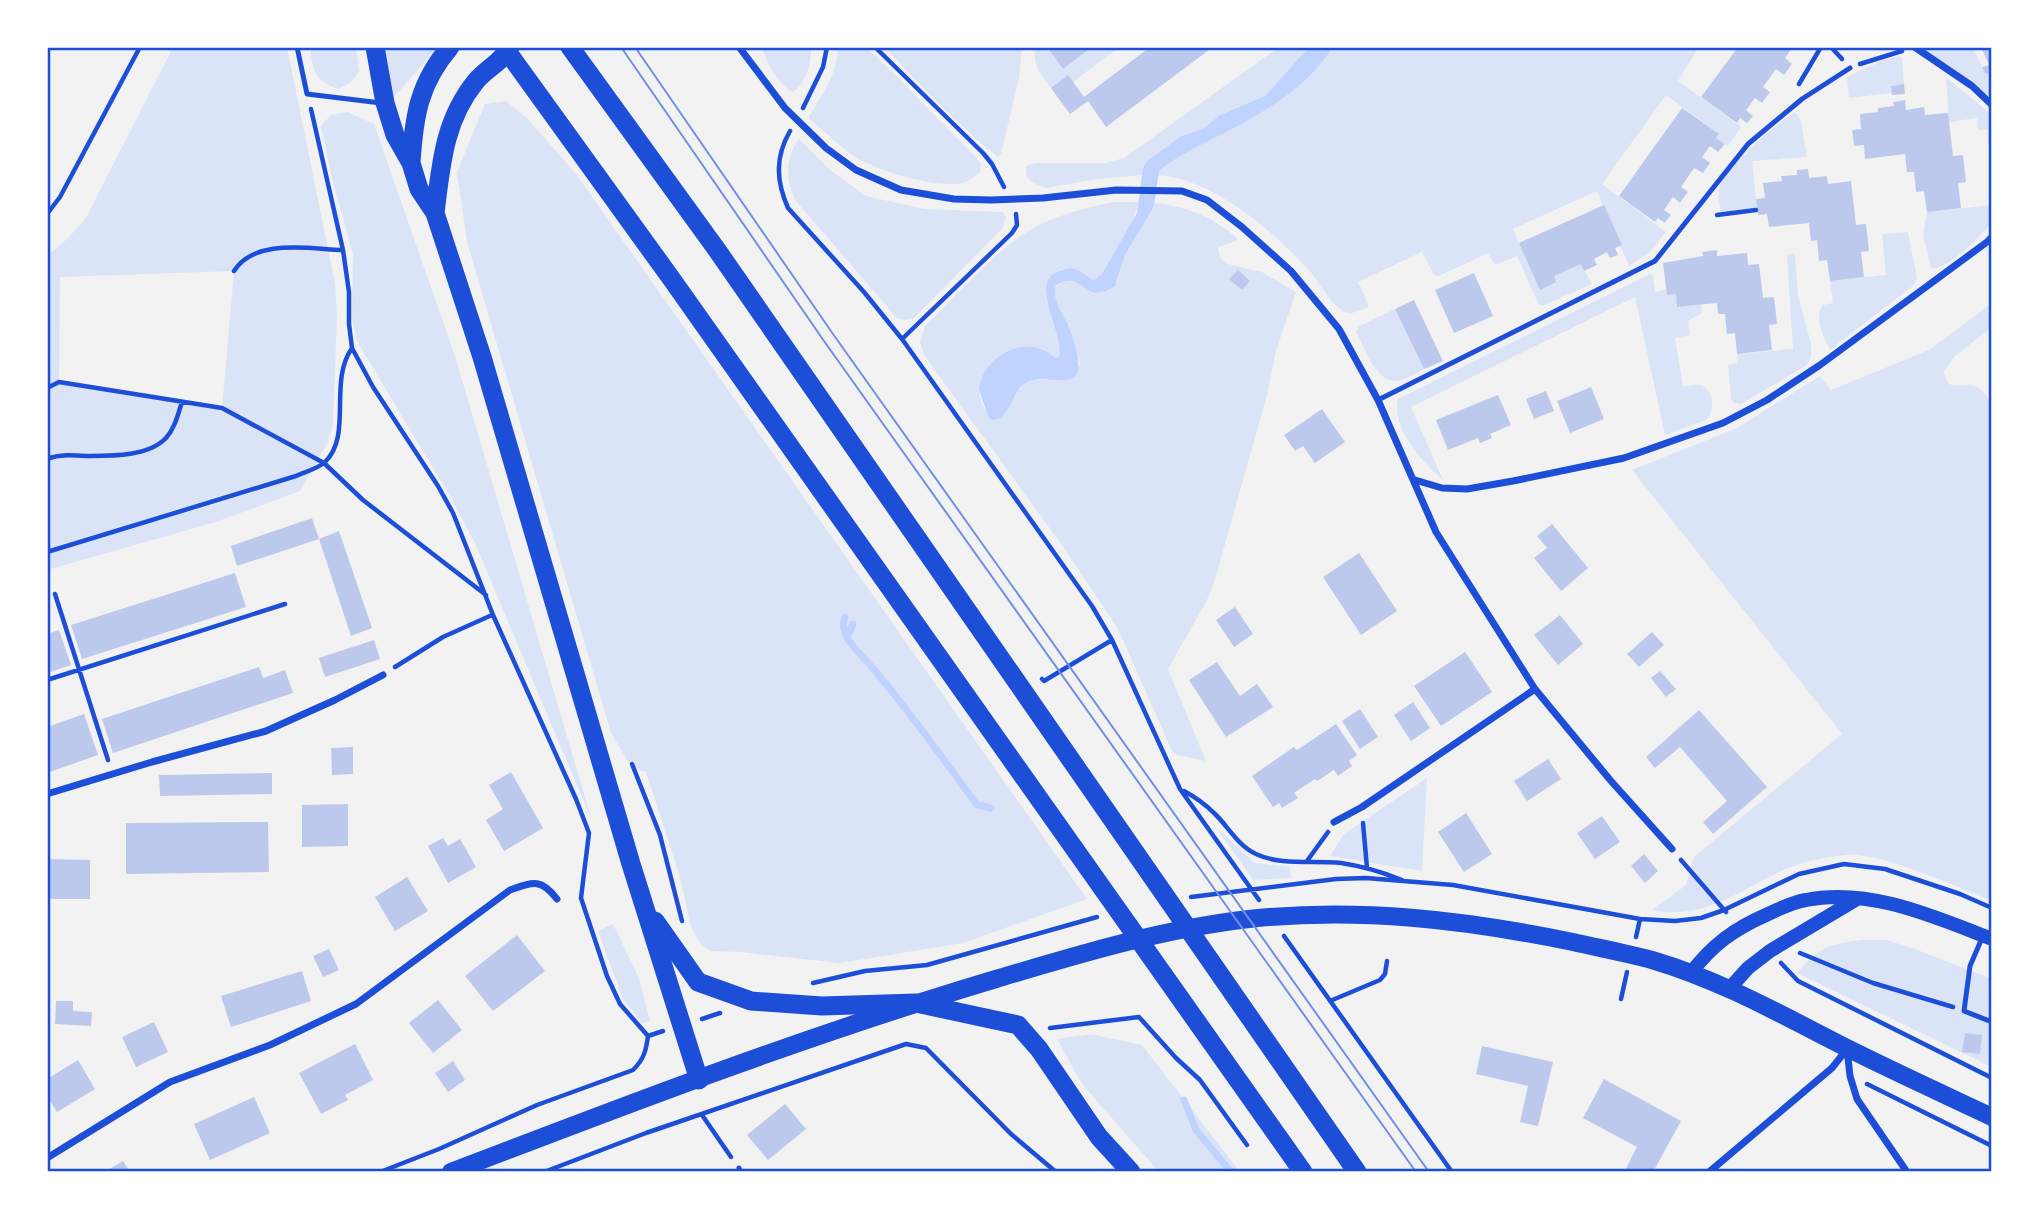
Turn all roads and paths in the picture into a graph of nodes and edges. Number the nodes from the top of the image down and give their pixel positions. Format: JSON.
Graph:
{"nodes":[{"id":1,"x":140,"y":47,"type":"edge"},
{"id":2,"x":297,"y":47,"type":"edge"},
{"id":3,"x":375,"y":47,"type":"edge"},
{"id":4,"x":450,"y":47,"type":"edge"},
{"id":5,"x":570,"y":47,"type":"edge"},
{"id":6,"x":739,"y":47,"type":"edge"},
{"id":7,"x":827,"y":47,"type":"edge"},
{"id":8,"x":875,"y":47,"type":"edge"},
{"id":9,"x":1916,"y":48,"type":"edge"},
{"id":10,"x":507,"y":49,"type":"edge"},
{"id":11,"x":1850,"y":68,"type":"joint"},
{"id":12,"x":307,"y":94,"type":"junction"},
{"id":13,"x":385,"y":103,"type":"junction"},
{"id":14,"x":1992,"y":105,"type":"edge"},
{"id":15,"x":796,"y":120,"type":"junction"},
{"id":16,"x":411,"y":163,"type":"junction"},
{"id":17,"x":1010,"y":199,"type":"junction"},
{"id":18,"x":1756,"y":210,"type":"dead end"},
{"id":19,"x":1016,"y":211,"type":"dead end"},
{"id":20,"x":435,"y":213,"type":"junction"},
{"id":21,"x":47,"y":214,"type":"edge"},
{"id":22,"x":1717,"y":215,"type":"dead end"},
{"id":23,"x":1992,"y":237,"type":"edge"},
{"id":24,"x":343,"y":250,"type":"junction"},
{"id":25,"x":234,"y":271,"type":"dead end"},
{"id":26,"x":902,"y":339,"type":"junction"},
{"id":27,"x":352,"y":348,"type":"junction"},
{"id":28,"x":47,"y":388,"type":"edge"},
{"id":29,"x":1378,"y":400,"type":"junction"},
{"id":30,"x":182,"y":402,"type":"junction"},
{"id":31,"x":47,"y":459,"type":"edge"},
{"id":32,"x":324,"y":463,"type":"junction"},
{"id":33,"x":1415,"y":480,"type":"junction"},
{"id":34,"x":47,"y":552,"type":"edge"},
{"id":35,"x":55,"y":594,"type":"dead end"},
{"id":36,"x":486,"y":596,"type":"junction"},
{"id":37,"x":285,"y":604,"type":"dead end"},
{"id":38,"x":493,"y":615,"type":"junction"},
{"id":39,"x":1112,"y":640,"type":"junction"},
{"id":40,"x":79,"y":669,"type":"junction"},
{"id":41,"x":1036,"y":671,"type":"dead end"},
{"id":42,"x":383,"y":675,"type":"joint"},
{"id":43,"x":47,"y":680,"type":"edge"},
{"id":44,"x":1535,"y":689,"type":"junction"},
{"id":45,"x":632,"y":764,"type":"dead end"},
{"id":46,"x":113,"y":774,"type":"junction"},
{"id":47,"x":1180,"y":789,"type":"junction"},
{"id":48,"x":47,"y":794,"type":"edge"},
{"id":49,"x":1362,"y":807,"type":"junction"},
{"id":50,"x":1334,"y":822,"type":"joint"},
{"id":51,"x":1672,"y":849,"type":"joint"},
{"id":52,"x":1307,"y":861,"type":"junction"},
{"id":53,"x":1367,"y":868,"type":"junction"},
{"id":54,"x":1410,"y":883,"type":"junction"},
{"id":55,"x":1290,"y":886,"type":"dead end"},
{"id":56,"x":557,"y":899,"type":"dead end"},
{"id":57,"x":1857,"y":899,"type":"junction"},
{"id":58,"x":1259,"y":901,"type":"dead end"},
{"id":59,"x":643,"y":903,"type":"junction"},
{"id":60,"x":1724,"y":911,"type":"junction"},
{"id":61,"x":1743,"y":926,"type":"junction"},
{"id":62,"x":685,"y":932,"type":"dead end"},
{"id":63,"x":1283,"y":934,"type":"dead end"},
{"id":64,"x":1987,"y":938,"type":"edge"},
{"id":65,"x":1792,"y":950,"type":"dead end"},
{"id":66,"x":1770,"y":951,"type":"junction"},
{"id":67,"x":1387,"y":961,"type":"dead end"},
{"id":68,"x":1691,"y":973,"type":"junction"},
{"id":69,"x":1729,"y":989,"type":"junction"},
{"id":70,"x":1330,"y":1001,"type":"junction"},
{"id":71,"x":916,"y":1003,"type":"junction"},
{"id":72,"x":1964,"y":1011,"type":"junction"},
{"id":73,"x":1992,"y":1022,"type":"edge"},
{"id":74,"x":1050,"y":1028,"type":"dead end"},
{"id":75,"x":648,"y":1036,"type":"dead end"},
{"id":76,"x":1847,"y":1048,"type":"junction"},
{"id":77,"x":1850,"y":1076,"type":"junction"},
{"id":78,"x":1992,"y":1078,"type":"edge"},
{"id":79,"x":699,"y":1080,"type":"junction"},
{"id":80,"x":702,"y":1115,"type":"junction"},
{"id":81,"x":1992,"y":1117,"type":"edge"},
{"id":82,"x":1247,"y":1145,"type":"dead end"},
{"id":83,"x":1992,"y":1146,"type":"edge"},
{"id":84,"x":47,"y":1158,"type":"edge"},
{"id":85,"x":740,"y":1170,"type":"edge"},
{"id":86,"x":451,"y":1172,"type":"edge"},
{"id":87,"x":544,"y":1172,"type":"edge"},
{"id":88,"x":1056,"y":1172,"type":"edge"},
{"id":89,"x":1131,"y":1172,"type":"edge"},
{"id":90,"x":1303,"y":1172,"type":"edge"},
{"id":91,"x":1357,"y":1172,"type":"edge"},
{"id":92,"x":1452,"y":1172,"type":"edge"},
{"id":93,"x":1709,"y":1172,"type":"edge"},
{"id":94,"x":1907,"y":1172,"type":"edge"}],
"edges":[{"from":1,"to":21,"type":"path"},
{"from":2,"to":12,"type":"lane"},
{"from":3,"to":13,"type":"highway"},
{"from":4,"to":16,"type":"highway"},
{"from":5,"to":91,"type":"highway"},
{"from":6,"to":15,"type":"street"},
{"from":7,"to":15,"type":"path"},
{"from":8,"to":17,"type":"path"},
{"from":9,"to":11,"type":"path"},
{"from":9,"to":14,"type":"street"},
{"from":10,"to":20,"type":"highway"},
{"from":10,"to":90,"type":"highway"},
{"from":11,"to":29,"type":"lane"},
{"from":12,"to":13,"type":"lane"},
{"from":12,"to":24,"type":"path"},
{"from":13,"to":16,"type":"highway"},
{"from":15,"to":17,"type":"street"},
{"from":15,"to":26,"type":"path"},
{"from":16,"to":20,"type":"highway"},
{"from":17,"to":29,"type":"street"},
{"from":18,"to":22,"type":"path"},
{"from":19,"to":26,"type":"path"},
{"from":20,"to":59,"type":"highway"},
{"from":23,"to":33,"type":"street"},
{"from":24,"to":25,"type":"path"},
{"from":24,"to":27,"type":"path"},
{"from":26,"to":39,"type":"path"},
{"from":27,"to":32,"type":"path"},
{"from":27,"to":36,"type":"path"},
{"from":28,"to":30,"type":"path"},
{"from":29,"to":33,"type":"street"},
{"from":30,"to":31,"type":"path"},
{"from":30,"to":32,"type":"path"},
{"from":32,"to":34,"type":"path"},
{"from":32,"to":36,"type":"path"},
{"from":33,"to":44,"type":"street"},
{"from":35,"to":40,"type":"path"},
{"from":36,"to":38,"type":"path"},
{"from":37,"to":40,"type":"path"},
{"from":38,"to":42,"type":"path"},
{"from":38,"to":75,"type":"path"},
{"from":39,"to":41,"type":"path"},
{"from":39,"to":47,"type":"path"},
{"from":40,"to":43,"type":"path"},
{"from":40,"to":46,"type":"path"},
{"from":42,"to":46,"type":"street"},
{"from":44,"to":49,"type":"street"},
{"from":44,"to":51,"type":"street"},
{"from":45,"to":62,"type":"path"},
{"from":46,"to":48,"type":"street"},
{"from":47,"to":52,"type":"path"},
{"from":47,"to":58,"type":"path"},
{"from":49,"to":50,"type":"street"},
{"from":49,"to":53,"type":"path"},
{"from":50,"to":52,"type":"path"},
{"from":51,"to":60,"type":"path"},
{"from":52,"to":53,"type":"path"},
{"from":53,"to":54,"type":"path"},
{"from":54,"to":55,"type":"path"},
{"from":54,"to":60,"type":"path"},
{"from":56,"to":84,"type":"street"},
{"from":57,"to":61,"type":"main road"},
{"from":57,"to":64,"type":"main road"},
{"from":57,"to":66,"type":"main road"},
{"from":59,"to":71,"type":"highway"},
{"from":59,"to":79,"type":"highway"},
{"from":60,"to":61,"type":"path"},
{"from":61,"to":68,"type":"main road"},
{"from":63,"to":70,"type":"path"},
{"from":64,"to":72,"type":"lane"},
{"from":65,"to":72,"type":"path"},
{"from":66,"to":69,"type":"main road"},
{"from":66,"to":78,"type":"path"},
{"from":67,"to":70,"type":"path"},
{"from":68,"to":69,"type":"main road"},
{"from":68,"to":71,"type":"main road"},
{"from":69,"to":76,"type":"main road"},
{"from":70,"to":92,"type":"path"},
{"from":71,"to":79,"type":"main road"},
{"from":71,"to":89,"type":"highway"},
{"from":72,"to":73,"type":"lane"},
{"from":74,"to":82,"type":"path"},
{"from":76,"to":77,"type":"street"},
{"from":76,"to":81,"type":"main road"},
{"from":76,"to":93,"type":"street"},
{"from":77,"to":83,"type":"path"},
{"from":77,"to":94,"type":"street"},
{"from":79,"to":86,"type":"main road"},
{"from":80,"to":85,"type":"path"},
{"from":80,"to":87,"type":"path"},
{"from":80,"to":88,"type":"path"}]}
